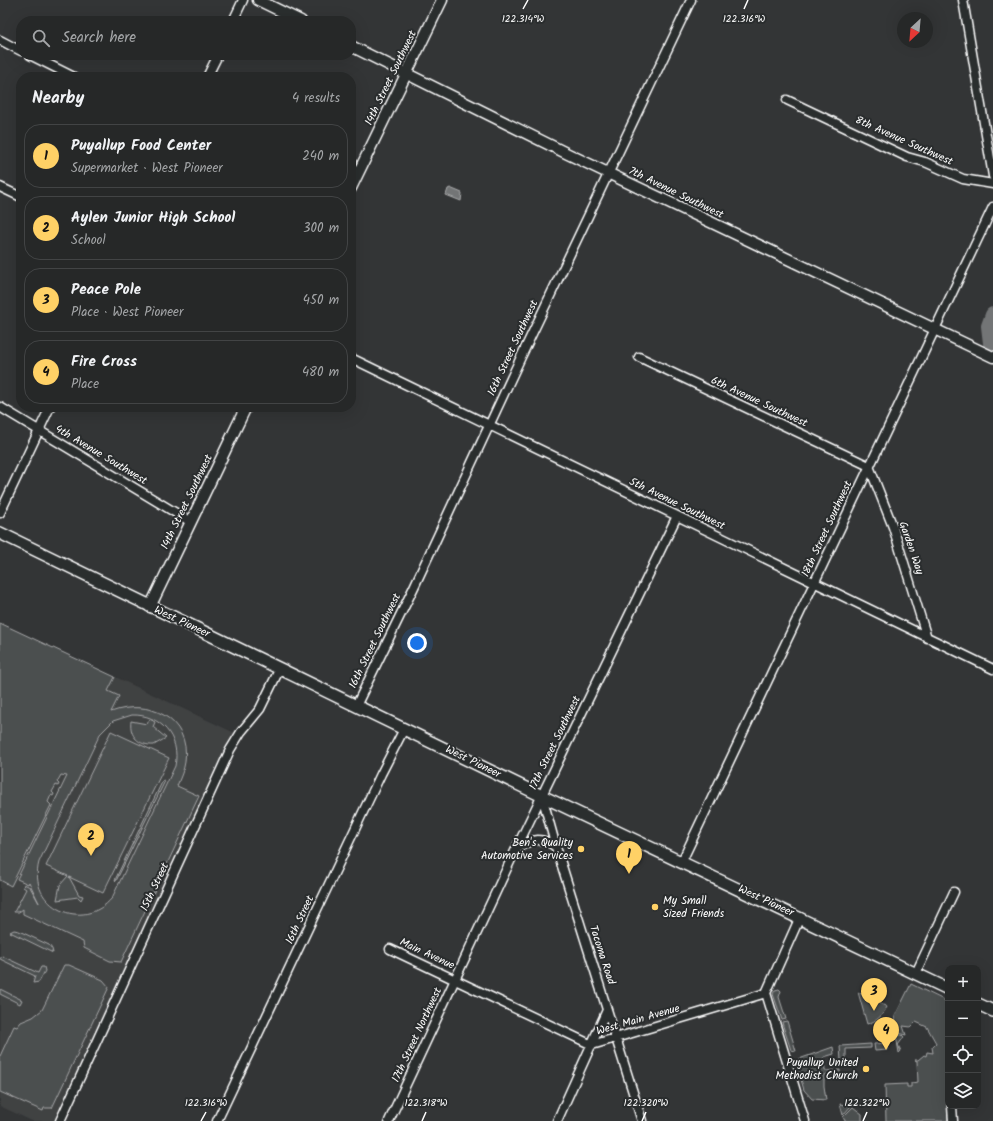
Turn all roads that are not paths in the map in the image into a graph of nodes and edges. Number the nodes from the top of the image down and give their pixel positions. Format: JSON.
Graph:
{"nodes":[{"id":1,"x":243,"y":0,"type":"edge"},
{"id":2,"x":258,"y":0,"type":"edge"},
{"id":3,"x":442,"y":0,"type":"edge"},
{"id":4,"x":691,"y":0,"type":"edge"},
{"id":5,"x":963,"y":0,"type":"edge"},
{"id":6,"x":235,"y":16,"type":"edge"},
{"id":7,"x":290,"y":16,"type":"edge"},
{"id":8,"x":0,"y":40,"type":"edge"},
{"id":9,"x":16,"y":48,"type":"edge"},
{"id":10,"x":356,"y":48,"type":"edge"},
{"id":11,"x":40,"y":60,"type":"edge"},
{"id":12,"x":216,"y":60,"type":"edge"},
{"id":13,"x":64,"y":72,"type":"edge"},
{"id":14,"x":210,"y":72,"type":"edge"},
{"id":15,"x":406,"y":73,"type":"junction"},
{"id":16,"x":788,"y":100,"type":"dead end"},
{"id":17,"x":609,"y":173,"type":"junction"},
{"id":18,"x":993,"y":176,"type":"edge"},
{"id":19,"x":356,"y":178,"type":"edge"},
{"id":20,"x":993,"y":184,"type":"edge"},
{"id":21,"x":0,"y":187,"type":"edge"},
{"id":22,"x":16,"y":195,"type":"edge"},
{"id":23,"x":993,"y":207,"type":"edge"},
{"id":24,"x":934,"y":330,"type":"junction"},
{"id":25,"x":993,"y":357,"type":"edge"},
{"id":26,"x":639,"y":358,"type":"dead end"},
{"id":27,"x":356,"y":360,"type":"edge"},
{"id":28,"x":0,"y":407,"type":"edge"},
{"id":29,"x":48,"y":412,"type":"edge"},
{"id":30,"x":244,"y":412,"type":"edge"},
{"id":31,"x":490,"y":425,"type":"junction"},
{"id":32,"x":39,"y":431,"type":"junction"},
{"id":33,"x":869,"y":466,"type":"junction"},
{"id":34,"x":0,"y":513,"type":"edge"},
{"id":35,"x":677,"y":516,"type":"junction"},
{"id":36,"x":191,"y":522,"type":"junction"},
{"id":37,"x":0,"y":533,"type":"edge"},
{"id":38,"x":814,"y":583,"type":"junction"},
{"id":39,"x":150,"y":607,"type":"junction"},
{"id":40,"x":927,"y":638,"type":"junction"},
{"id":41,"x":280,"y":668,"type":"junction"},
{"id":42,"x":993,"y":669,"type":"edge"},
{"id":43,"x":356,"y":706,"type":"junction"},
{"id":44,"x":404,"y":729,"type":"junction"},
{"id":45,"x":542,"y":796,"type":"junction"},
{"id":46,"x":556,"y":847,"type":"junction"},
{"id":47,"x":515,"y":851,"type":"junction"},
{"id":48,"x":682,"y":861,"type":"junction"},
{"id":49,"x":954,"y":892,"type":"dead end"},
{"id":50,"x":800,"y":917,"type":"junction"},
{"id":51,"x":390,"y":949,"type":"dead end"},
{"id":52,"x":916,"y":973,"type":"junction"},
{"id":53,"x":455,"y":980,"type":"junction"},
{"id":54,"x":945,"y":988,"type":"edge"},
{"id":55,"x":766,"y":993,"type":"junction"},
{"id":56,"x":981,"y":1008,"type":"edge"},
{"id":57,"x":607,"y":1010,"type":"junction"},
{"id":58,"x":993,"y":1011,"type":"edge"},
{"id":59,"x":617,"y":1038,"type":"junction"},
{"id":60,"x":592,"y":1045,"type":"junction"},
{"id":61,"x":952,"y":1109,"type":"edge"},
{"id":62,"x":60,"y":1121,"type":"edge"},
{"id":63,"x":218,"y":1121,"type":"edge"},
{"id":64,"x":389,"y":1121,"type":"edge"},
{"id":65,"x":557,"y":1121,"type":"edge"},
{"id":66,"x":642,"y":1121,"type":"edge"},
{"id":67,"x":805,"y":1121,"type":"edge"},
{"id":68,"x":953,"y":1121,"type":"edge"}],
"edges":[{"from":1,"to":6,"type":"street"},
{"from":2,"to":7,"type":"street"},
{"from":3,"to":15,"type":"street","name":"14th Street Southwest"},
{"from":4,"to":17,"type":"street","name":"16th Street Southwest"},
{"from":5,"to":18,"type":"street"},
{"from":8,"to":9,"type":"street"},
{"from":10,"to":15,"type":"street","name":"7th Avenue Southwest"},
{"from":11,"to":13,"type":"street"},
{"from":12,"to":14,"type":"street"},
{"from":15,"to":17,"type":"street","name":"7th Avenue Southwest"},
{"from":15,"to":19,"type":"street","name":"14th Street Southwest"},
{"from":16,"to":20,"type":"street","name":"8th Avenue Southwest"},
{"from":17,"to":24,"type":"street","name":"7th Avenue Southwest"},
{"from":17,"to":31,"type":"street","name":"16th Street Southwest"},
{"from":21,"to":22,"type":"street"},
{"from":23,"to":24,"type":"street","name":"18th Street Southwest"},
{"from":24,"to":25,"type":"street","name":"7th Avenue Southwest"},
{"from":24,"to":33,"type":"street","name":"18th Street Southwest"},
{"from":26,"to":33,"type":"street","name":"6th Avenue Southwest"},
{"from":27,"to":31,"type":"street","name":"5th Avenue Southwest"},
{"from":28,"to":32,"type":"street","name":"4th Avenue Southwest"},
{"from":29,"to":32,"type":"street"},
{"from":30,"to":36,"type":"street","name":"14th Street Southwest"},
{"from":31,"to":35,"type":"street","name":"5th Avenue Southwest"},
{"from":31,"to":43,"type":"street","name":"16th Street Southwest"},
{"from":32,"to":34,"type":"street"},
{"from":32,"to":36,"type":"street","name":"4th Avenue Southwest"},
{"from":33,"to":38,"type":"street","name":"18th Street Southwest"},
{"from":33,"to":40,"type":"street","name":"Garden Way"},
{"from":35,"to":38,"type":"street","name":"5th Avenue Southwest"},
{"from":35,"to":45,"type":"street","name":"17th Street Southwest"},
{"from":36,"to":39,"type":"street","name":"14th Street Southwest"},
{"from":37,"to":39,"type":"main road","name":"West Pioneer"},
{"from":38,"to":40,"type":"street","name":"5th Avenue Southwest"},
{"from":38,"to":48,"type":"street","name":"18th Street Southwest"},
{"from":39,"to":41,"type":"main road","name":"West Pioneer"},
{"from":40,"to":42,"type":"street","name":"5th Avenue Southwest"},
{"from":41,"to":43,"type":"main road","name":"West Pioneer"},
{"from":41,"to":62,"type":"street","name":"15th Street"},
{"from":43,"to":44,"type":"main road","name":"West Pioneer"},
{"from":44,"to":45,"type":"main road","name":"West Pioneer"},
{"from":44,"to":63,"type":"street","name":"16th Street"},
{"from":45,"to":46,"type":"street","name":"Tacoma Road"},
{"from":45,"to":47,"type":"street","name":"17th Street Southwest"},
{"from":45,"to":48,"type":"main road","name":"West Pioneer"},
{"from":46,"to":47,"type":"street"},
{"from":46,"to":57,"type":"street","name":"Tacoma Road"},
{"from":47,"to":53,"type":"street","name":"17th Street Southwest"},
{"from":48,"to":50,"type":"main road","name":"West Pioneer"},
{"from":49,"to":52,"type":"street"},
{"from":50,"to":52,"type":"main road","name":"West Pioneer"},
{"from":50,"to":55,"type":"street"},
{"from":51,"to":53,"type":"street","name":"Main Avenue"},
{"from":52,"to":54,"type":"main road","name":"West Pioneer"},
{"from":53,"to":60,"type":"street","name":"West Main Avenue"},
{"from":53,"to":64,"type":"street","name":"17th Street Northwest"},
{"from":55,"to":59,"type":"street","name":"West Main Avenue"},
{"from":55,"to":67,"type":"street"},
{"from":56,"to":58,"type":"main road"},
{"from":57,"to":59,"type":"street","name":"Tacoma Road"},
{"from":57,"to":60,"type":"street"},
{"from":59,"to":60,"type":"street","name":"West Main Avenue"},
{"from":59,"to":66,"type":"street","name":"Tacoma Road"},
{"from":60,"to":65,"type":"street"},
{"from":61,"to":68,"type":"street"}]}
